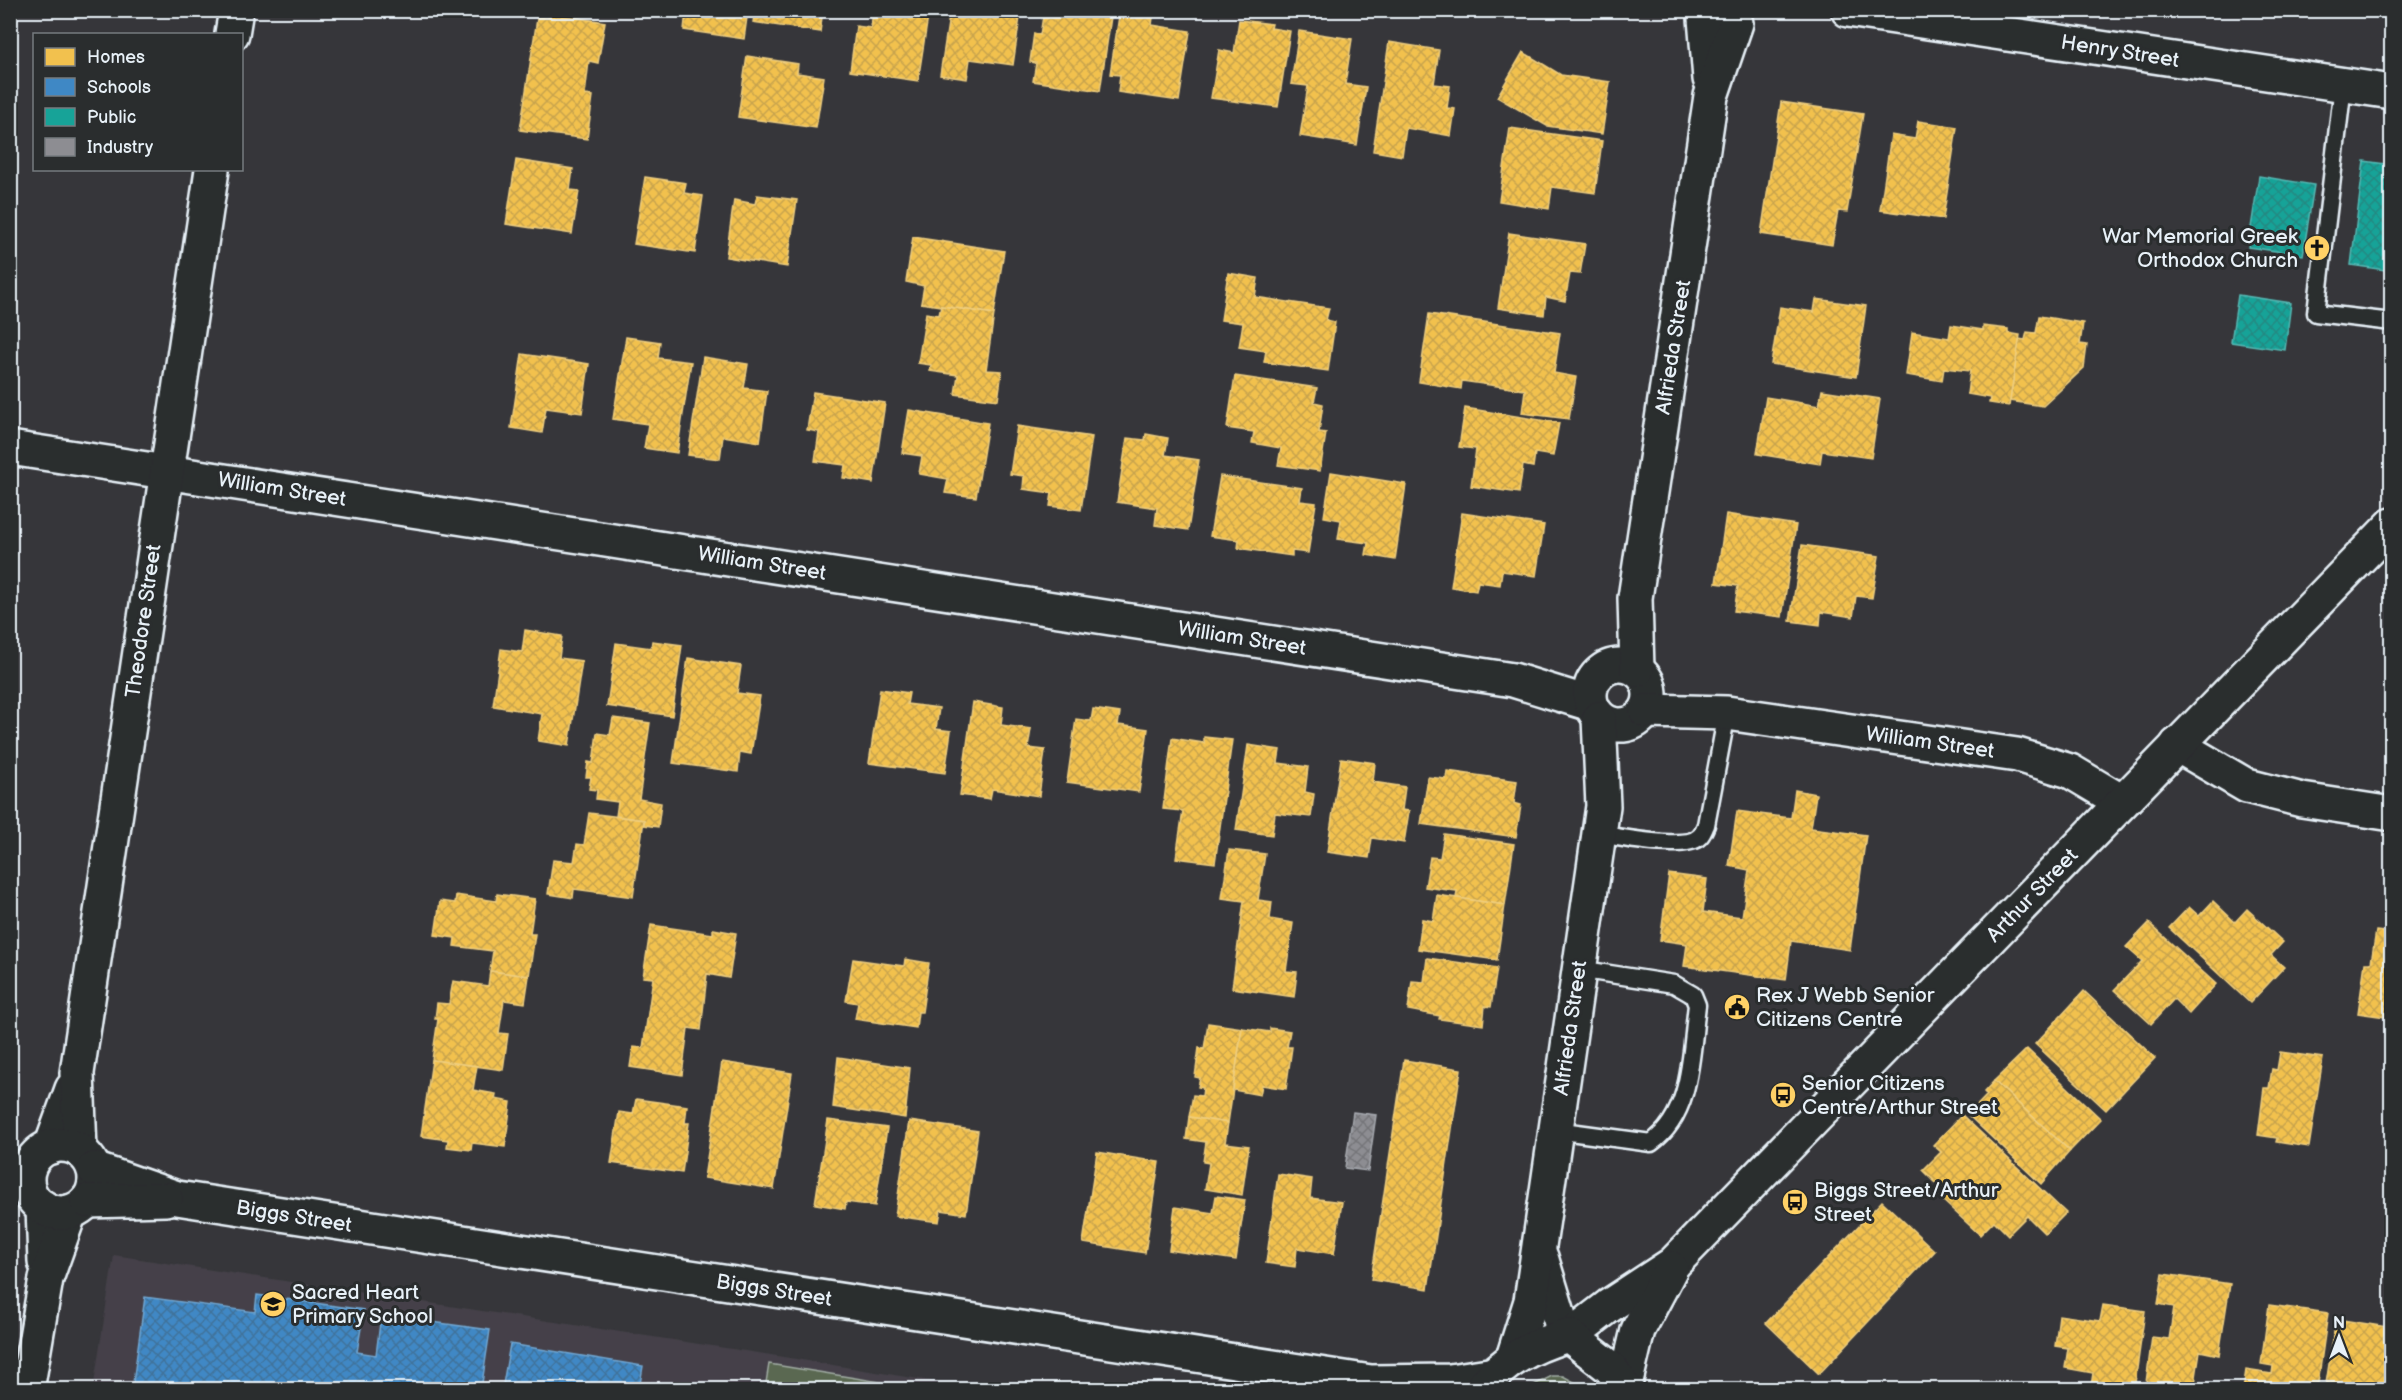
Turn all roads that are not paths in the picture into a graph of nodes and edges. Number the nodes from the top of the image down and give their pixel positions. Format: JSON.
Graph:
{"nodes":[{"id":1,"x":236,"y":10,"type":"edge"},
{"id":2,"x":1848,"y":10,"type":"edge"},
{"id":3,"x":1723,"y":16,"type":"edge"},
{"id":4,"x":232,"y":33,"type":"edge"},
{"id":5,"x":2343,"y":85,"type":"junction"},
{"id":6,"x":2391,"y":92,"type":"edge"},
{"id":7,"x":212,"y":171,"type":"edge"},
{"id":8,"x":2391,"y":322,"type":"edge"},
{"id":9,"x":10,"y":448,"type":"edge"},
{"id":10,"x":166,"y":470,"type":"junction"},
{"id":11,"x":2391,"y":525,"type":"edge"},
{"id":12,"x":1620,"y":695,"type":"junction"},
{"id":13,"x":1727,"y":713,"type":"junction"},
{"id":14,"x":2177,"y":745,"type":"junction"},
{"id":15,"x":2122,"y":802,"type":"junction"},
{"id":16,"x":2391,"y":814,"type":"edge"},
{"id":17,"x":1601,"y":820,"type":"junction"},
{"id":18,"x":1578,"y":969,"type":"junction"},
{"id":19,"x":1556,"y":1130,"type":"junction"},
{"id":20,"x":51,"y":1177,"type":"edge"},
{"id":21,"x":1538,"y":1250,"type":"junction"},
{"id":22,"x":1673,"y":1264,"type":"junction"},
{"id":23,"x":1568,"y":1336,"type":"junction"},
{"id":24,"x":1496,"y":1374,"type":"edge"},
{"id":25,"x":1379,"y":1386,"type":"edge"},
{"id":26,"x":1626,"y":1387,"type":"edge"},
{"id":27,"x":27,"y":1389,"type":"edge"}],
"edges":[{"from":1,"to":4,"type":"street"},
{"from":2,"to":5,"type":"street","name":"Henry Street"},
{"from":3,"to":12,"type":"street","name":"Alfrieda Street"},
{"from":5,"to":6,"type":"street","name":"Henry Street"},
{"from":5,"to":8,"type":"lane"},
{"from":7,"to":10,"type":"street","name":"Theodore Street"},
{"from":9,"to":10,"type":"street","name":"William Street"},
{"from":10,"to":12,"type":"street","name":"William Street"},
{"from":10,"to":20,"type":"street","name":"Theodore Street"},
{"from":11,"to":14,"type":"street","name":"Arthur Street"},
{"from":12,"to":13,"type":"street","name":"William Street"},
{"from":12,"to":17,"type":"street","name":"Alfrieda Street"},
{"from":13,"to":15,"type":"street","name":"William Street"},
{"from":13,"to":17,"type":"lane"},
{"from":14,"to":15,"type":"street","name":"Arthur Street"},
{"from":14,"to":16,"type":"street"},
{"from":15,"to":22,"type":"street","name":"Arthur Street"},
{"from":17,"to":18,"type":"street","name":"Alfrieda Street"},
{"from":18,"to":19,"type":"street","name":"Alfrieda Street"},
{"from":18,"to":19,"type":"lane"},
{"from":19,"to":21,"type":"street","name":"Alfrieda Street"},
{"from":20,"to":25,"type":"street","name":"Biggs Street"},
{"from":20,"to":27,"type":"street","name":"Theodore Street"},
{"from":21,"to":23,"type":"street","name":"Alfrieda Street"},
{"from":21,"to":24,"type":"street","name":"Alfrieda Street"},
{"from":22,"to":23,"type":"street","name":"Arthur Street"},
{"from":22,"to":26,"type":"street","name":"Arthur Street"},
{"from":23,"to":24,"type":"street","name":"Arthur Street"},
{"from":23,"to":26,"type":"street"},
{"from":24,"to":25,"type":"street","name":"Biggs Street"}]}
